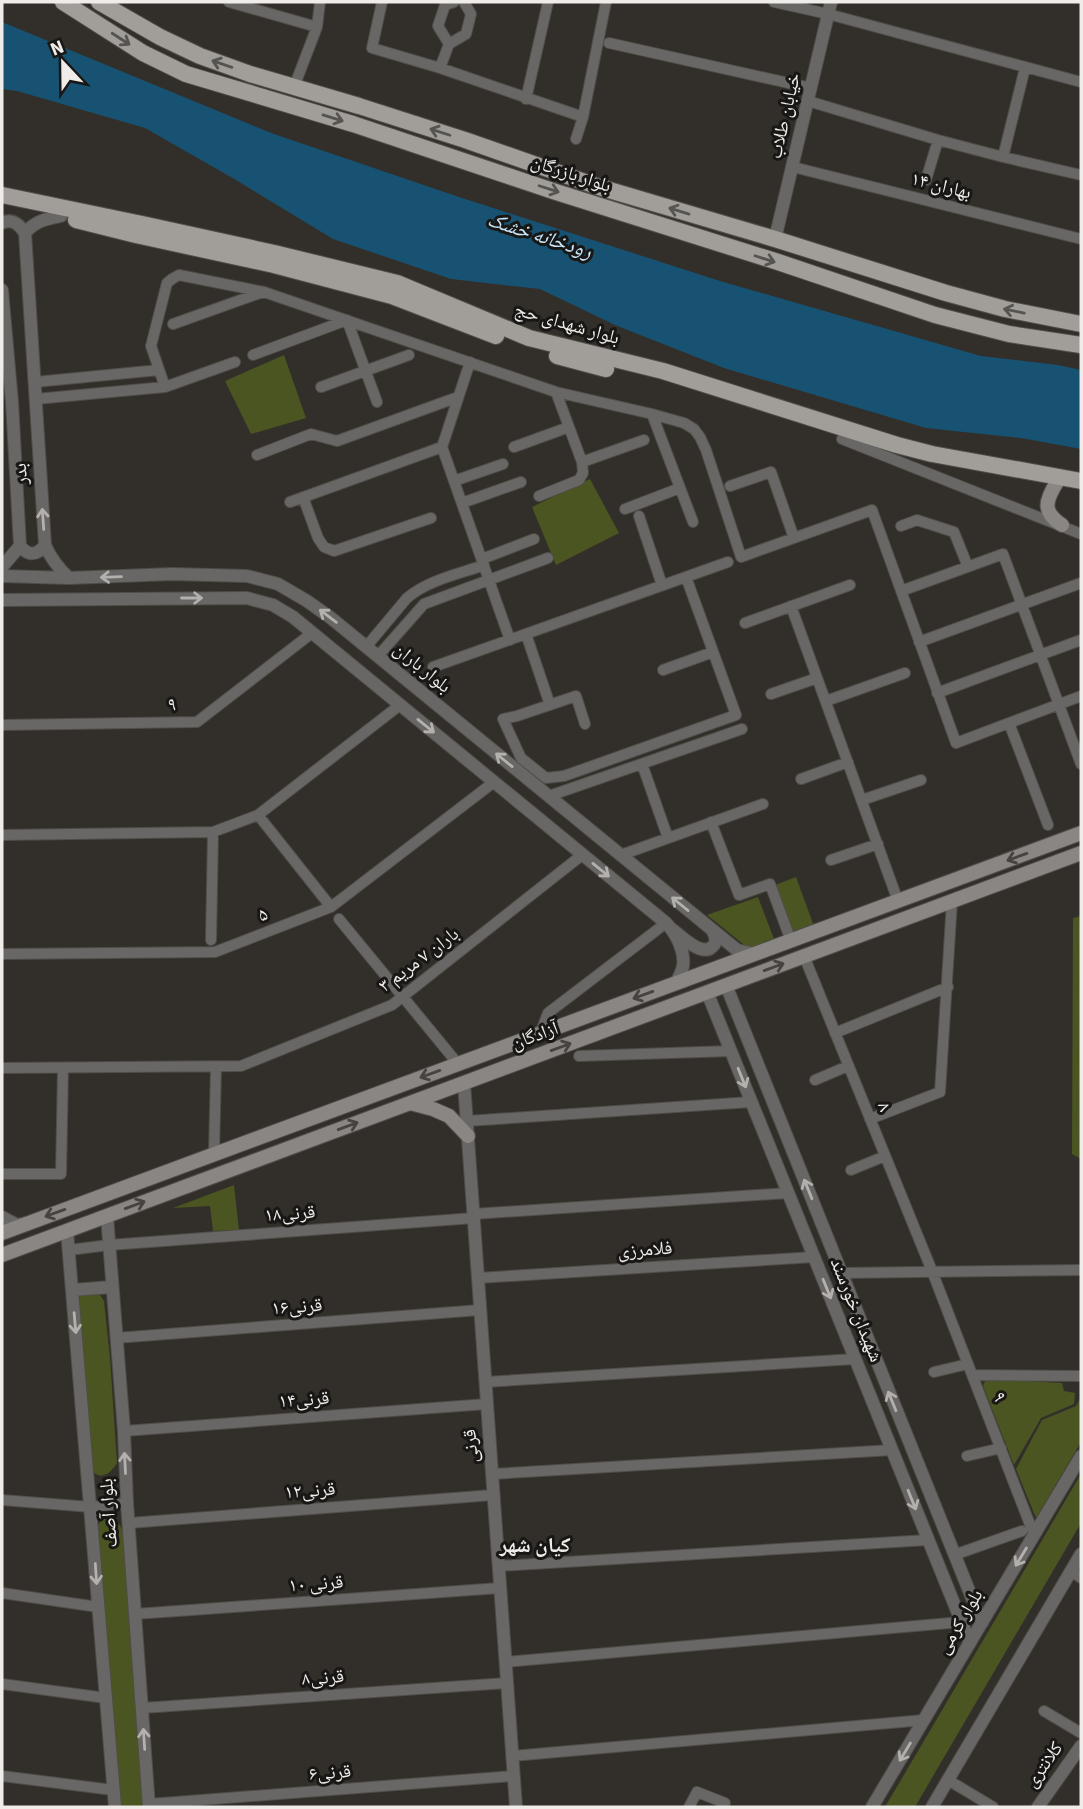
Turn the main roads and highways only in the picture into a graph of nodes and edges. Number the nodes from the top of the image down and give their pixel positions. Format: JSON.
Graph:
{"nodes":[{"id":1,"x":63,"y":2,"type":"edge"},
{"id":2,"x":99,"y":2,"type":"edge"},
{"id":3,"x":466,"y":140,"type":"junction"},
{"id":4,"x":454,"y":158,"type":"junction"},
{"id":5,"x":2,"y":195,"type":"edge"},
{"id":6,"x":2,"y":206,"type":"edge"},
{"id":7,"x":1081,"y":324,"type":"edge"},
{"id":8,"x":1081,"y":345,"type":"edge"},
{"id":9,"x":1081,"y":481,"type":"edge"},
{"id":10,"x":1057,"y":482,"type":"junction"},
{"id":11,"x":1081,"y":487,"type":"edge"},
{"id":12,"x":1062,"y":525,"type":"road end"},
{"id":13,"x":1081,"y":833,"type":"edge"},
{"id":14,"x":1081,"y":853,"type":"edge"},
{"id":15,"x":992,"y":867,"type":"junction"},
{"id":16,"x":998,"y":884,"type":"junction"},
{"id":17,"x":578,"y":1020,"type":"junction"},
{"id":18,"x":585,"y":1038,"type":"junction"},
{"id":19,"x":410,"y":1103,"type":"junction"},
{"id":20,"x":468,"y":1136,"type":"road end"},
{"id":21,"x":2,"y":1233,"type":"edge"},
{"id":22,"x":2,"y":1255,"type":"edge"}],
"edges":[{"from":1,"to":4,"type":"main road","name":"بلوار بازرگان","one_way":true},
{"from":3,"to":2,"type":"main road","name":"بلوار بازرگان","one_way":true},
{"from":3,"to":4,"type":"main road"},
{"from":7,"to":3,"type":"main road","name":"بلوار بازرگان","one_way":true},
{"from":4,"to":8,"type":"main road","name":"بلوار بازرگان","one_way":true},
{"from":5,"to":9,"type":"main road","name":"بلوار شهدای حج"},
{"from":6,"to":10,"type":"main road","name":"بلوار شهدای حج"},
{"from":10,"to":11,"type":"main road","name":"بلوار شهدای حج"},
{"from":10,"to":12,"type":"main road"},
{"from":13,"to":15,"type":"main road","name":"آزادگان","one_way":true},
{"from":14,"to":16,"type":"main road","name":"آزادگان"},
{"from":15,"to":16,"type":"main road"},
{"from":15,"to":17,"type":"main road","name":"آزادگان","one_way":true},
{"from":18,"to":16,"type":"main road","name":"آزادگان","one_way":true},
{"from":17,"to":18,"type":"main road"},
{"from":17,"to":21,"type":"main road","name":"آزادگان","one_way":true},
{"from":19,"to":18,"type":"main road","name":"آزادگان","one_way":true},
{"from":19,"to":20,"type":"main road"},
{"from":22,"to":19,"type":"main road","name":"آزادگان","one_way":true}]}
